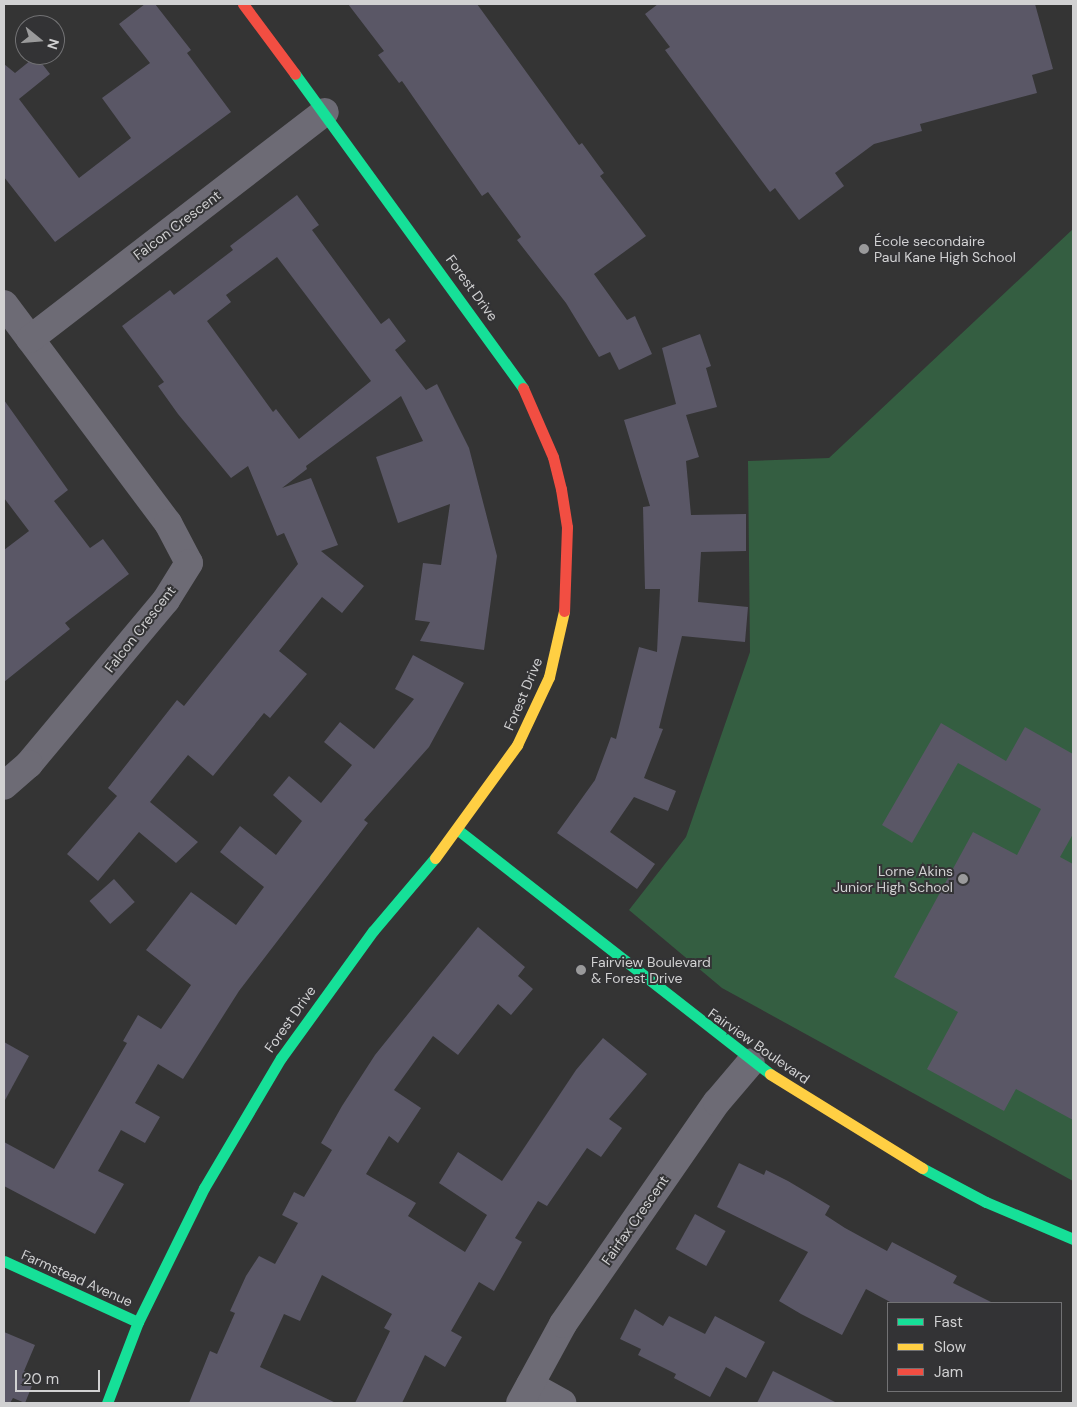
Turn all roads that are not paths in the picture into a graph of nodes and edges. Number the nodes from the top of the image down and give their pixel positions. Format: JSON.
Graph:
{"nodes":[{"id":1,"x":243,"y":4,"type":"edge"},
{"id":2,"x":325,"y":112,"type":"junction"},
{"id":3,"x":4,"y":304,"type":"edge"},
{"id":4,"x":30,"y":339,"type":"junction"},
{"id":5,"x":4,"y":786,"type":"edge"},
{"id":6,"x":458,"y":830,"type":"junction"},
{"id":7,"x":751,"y":1062,"type":"junction"},
{"id":8,"x":1073,"y":1239,"type":"edge"},
{"id":9,"x":4,"y":1261,"type":"edge"},
{"id":10,"x":138,"y":1322,"type":"junction"},
{"id":11,"x":525,"y":1394,"type":"edge"},
{"id":12,"x":107,"y":1403,"type":"edge"},
{"id":13,"x":562,"y":1403,"type":"edge"}],
"edges":[{"from":1,"to":2,"type":"street","name":"Forest Drive"},
{"from":2,"to":4,"type":"street","name":"Falcon Crescent"},
{"from":2,"to":6,"type":"street","name":"Forest Drive"},
{"from":3,"to":4,"type":"street","name":"Falcon Crescent"},
{"from":4,"to":5,"type":"street","name":"Falcon Crescent"},
{"from":6,"to":7,"type":"street","name":"Fairview Boulevard"},
{"from":6,"to":10,"type":"street","name":"Forest Drive"},
{"from":7,"to":8,"type":"street","name":"Fairview Boulevard"},
{"from":7,"to":11,"type":"street","name":"Fairfax Crescent"},
{"from":9,"to":10,"type":"street","name":"Farmstead Avenue"},
{"from":10,"to":12,"type":"street","name":"Forest Drive"},
{"from":11,"to":13,"type":"street","name":"Fairfax Crescent"}]}
